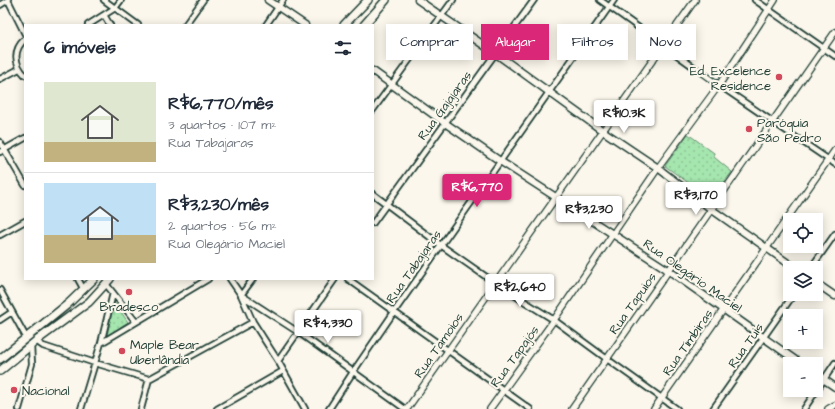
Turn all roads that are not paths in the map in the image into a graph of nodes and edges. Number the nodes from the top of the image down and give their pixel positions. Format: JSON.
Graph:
{"nodes":[{"id":1,"x":8,"y":0,"type":"edge"},
{"id":2,"x":104,"y":0,"type":"edge"},
{"id":3,"x":121,"y":0,"type":"edge"},
{"id":4,"x":203,"y":0,"type":"edge"},
{"id":5,"x":268,"y":0,"type":"edge"},
{"id":6,"x":284,"y":0,"type":"edge"},
{"id":7,"x":386,"y":0,"type":"edge"},
{"id":8,"x":418,"y":0,"type":"edge"},
{"id":9,"x":453,"y":0,"type":"edge"},
{"id":10,"x":534,"y":0,"type":"edge"},
{"id":11,"x":600,"y":0,"type":"edge"},
{"id":12,"x":614,"y":0,"type":"edge"},
{"id":13,"x":695,"y":0,"type":"edge"},
{"id":14,"x":755,"y":0,"type":"edge"},
{"id":15,"x":775,"y":0,"type":"edge"},
{"id":16,"x":364,"y":1,"type":"edge"},
{"id":17,"x":0,"y":5,"type":"edge"},
{"id":18,"x":278,"y":7,"type":"junction"},
{"id":19,"x":609,"y":7,"type":"junction"},
{"id":20,"x":115,"y":8,"type":"junction"},
{"id":21,"x":768,"y":10,"type":"junction"},
{"id":22,"x":104,"y":15,"type":"junction"},
{"id":23,"x":442,"y":16,"type":"junction"},
{"id":24,"x":90,"y":24,"type":"edge"},
{"id":25,"x":109,"y":24,"type":"edge"},
{"id":26,"x":137,"y":24,"type":"edge"},
{"id":27,"x":186,"y":24,"type":"edge"},
{"id":28,"x":267,"y":24,"type":"edge"},
{"id":29,"x":305,"y":24,"type":"edge"},
{"id":30,"x":345,"y":24,"type":"edge"},
{"id":31,"x":365,"y":24,"type":"edge"},
{"id":32,"x":516,"y":24,"type":"edge"},
{"id":33,"x":678,"y":24,"type":"edge"},
{"id":34,"x":636,"y":26,"type":"edge"},
{"id":35,"x":24,"y":32,"type":"edge"},
{"id":36,"x":835,"y":32,"type":"edge"},
{"id":37,"x":24,"y":40,"type":"edge"},
{"id":38,"x":481,"y":43,"type":"edge"},
{"id":39,"x":824,"y":49,"type":"junction"},
{"id":40,"x":835,"y":56,"type":"edge"},
{"id":41,"x":490,"y":60,"type":"edge"},
{"id":42,"x":505,"y":60,"type":"edge"},
{"id":43,"x":653,"y":60,"type":"edge"},
{"id":44,"x":683,"y":60,"type":"edge"},
{"id":45,"x":19,"y":69,"type":"junction"},
{"id":46,"x":374,"y":72,"type":"edge"},
{"id":47,"x":24,"y":74,"type":"edge"},
{"id":48,"x":0,"y":78,"type":"edge"},
{"id":49,"x":389,"y":82,"type":"junction"},
{"id":50,"x":719,"y":85,"type":"junction"},
{"id":51,"x":549,"y":91,"type":"junction"},
{"id":52,"x":374,"y":108,"type":"edge"},
{"id":53,"x":773,"y":121,"type":"junction"},
{"id":54,"x":445,"y":123,"type":"junction"},
{"id":55,"x":603,"y":131,"type":"junction"},
{"id":56,"x":24,"y":139,"type":"edge"},
{"id":57,"x":0,"y":142,"type":"edge"},
{"id":58,"x":835,"y":150,"type":"edge"},
{"id":59,"x":2,"y":151,"type":"edge"},
{"id":60,"x":828,"y":160,"type":"junction"},
{"id":61,"x":500,"y":161,"type":"junction"},
{"id":62,"x":835,"y":164,"type":"edge"},
{"id":63,"x":658,"y":168,"type":"junction"},
{"id":64,"x":24,"y":184,"type":"edge"},
{"id":65,"x":374,"y":195,"type":"edge"},
{"id":66,"x":556,"y":197,"type":"junction"},
{"id":67,"x":386,"y":204,"type":"junction"},
{"id":68,"x":712,"y":209,"type":"junction"},
{"id":69,"x":24,"y":221,"type":"edge"},
{"id":70,"x":374,"y":222,"type":"edge"},
{"id":71,"x":835,"y":234,"type":"edge"},
{"id":72,"x":0,"y":235,"type":"edge"},
{"id":73,"x":613,"y":235,"type":"junction"},
{"id":74,"x":442,"y":246,"type":"junction"},
{"id":75,"x":766,"y":248,"type":"junction"},
{"id":76,"x":785,"y":261,"type":"edge"},
{"id":77,"x":816,"y":261,"type":"edge"},
{"id":78,"x":668,"y":270,"type":"junction"},
{"id":79,"x":79,"y":280,"type":"edge"},
{"id":80,"x":93,"y":280,"type":"edge"},
{"id":81,"x":206,"y":280,"type":"edge"},
{"id":82,"x":231,"y":280,"type":"edge"},
{"id":83,"x":252,"y":280,"type":"edge"},
{"id":84,"x":334,"y":280,"type":"edge"},
{"id":85,"x":349,"y":280,"type":"edge"},
{"id":86,"x":108,"y":282,"type":"edge"},
{"id":87,"x":495,"y":283,"type":"junction"},
{"id":88,"x":823,"y":288,"type":"edge"},
{"id":89,"x":0,"y":290,"type":"edge"},
{"id":90,"x":84,"y":290,"type":"junction"},
{"id":91,"x":114,"y":293,"type":"junction"},
{"id":92,"x":241,"y":295,"type":"junction"},
{"id":93,"x":835,"y":296,"type":"edge"},
{"id":94,"x":789,"y":301,"type":"edge"},
{"id":95,"x":724,"y":309,"type":"junction"},
{"id":96,"x":12,"y":312,"type":"junction"},
{"id":97,"x":394,"y":312,"type":"junction"},
{"id":98,"x":0,"y":320,"type":"edge"},
{"id":99,"x":554,"y":320,"type":"junction"},
{"id":100,"x":136,"y":322,"type":"junction"},
{"id":101,"x":253,"y":322,"type":"junction"},
{"id":102,"x":298,"y":332,"type":"junction"},
{"id":103,"x":26,"y":337,"type":"junction"},
{"id":104,"x":762,"y":338,"type":"junction"},
{"id":105,"x":34,"y":343,"type":"junction"},
{"id":106,"x":101,"y":343,"type":"junction"},
{"id":107,"x":448,"y":350,"type":"junction"},
{"id":108,"x":790,"y":357,"type":"edge"},
{"id":109,"x":0,"y":359,"type":"edge"},
{"id":110,"x":606,"y":359,"type":"junction"},
{"id":111,"x":278,"y":361,"type":"junction"},
{"id":112,"x":95,"y":363,"type":"junction"},
{"id":113,"x":835,"y":364,"type":"edge"},
{"id":114,"x":0,"y":371,"type":"edge"},
{"id":115,"x":283,"y":371,"type":"junction"},
{"id":116,"x":353,"y":372,"type":"junction"},
{"id":117,"x":824,"y":379,"type":"junction"},
{"id":118,"x":149,"y":380,"type":"junction"},
{"id":119,"x":835,"y":387,"type":"edge"},
{"id":120,"x":503,"y":390,"type":"junction"},
{"id":121,"x":662,"y":398,"type":"junction"},
{"id":122,"x":835,"y":405,"type":"edge"},
{"id":123,"x":715,"y":408,"type":"edge"},
{"id":124,"x":19,"y":409,"type":"edge"},
{"id":125,"x":81,"y":409,"type":"edge"},
{"id":126,"x":140,"y":409,"type":"edge"},
{"id":127,"x":217,"y":409,"type":"edge"},
{"id":128,"x":305,"y":409,"type":"edge"},
{"id":129,"x":329,"y":409,"type":"edge"},
{"id":130,"x":406,"y":409,"type":"edge"},
{"id":131,"x":490,"y":409,"type":"edge"},
{"id":132,"x":530,"y":409,"type":"edge"},
{"id":133,"x":572,"y":409,"type":"edge"},
{"id":134,"x":654,"y":409,"type":"edge"},
{"id":135,"x":677,"y":409,"type":"edge"},
{"id":136,"x":804,"y":409,"type":"edge"},
{"id":137,"x":828,"y":409,"type":"edge"}],
"edges":[{"from":1,"to":17,"type":"street"},
{"from":1,"to":35,"type":"street"},
{"from":2,"to":20,"type":"street"},
{"from":3,"to":20,"type":"street"},
{"from":4,"to":27,"type":"street"},
{"from":5,"to":18,"type":"main road"},
{"from":6,"to":18,"type":"street"},
{"from":7,"to":31,"type":"main road"},
{"from":8,"to":23,"type":"main road"},
{"from":9,"to":23,"type":"street"},
{"from":10,"to":32,"type":"street","name":"Rua Gajajaras"},
{"from":11,"to":19,"type":"street"},
{"from":12,"to":19,"type":"street","name":"Rua Tabajaras"},
{"from":13,"to":33,"type":"street","name":"Rua Tamoios"},
{"from":14,"to":21,"type":"street"},
{"from":15,"to":21,"type":"street","name":"Rua Tapajós"},
{"from":16,"to":30,"type":"main road"},
{"from":18,"to":28,"type":"street"},
{"from":18,"to":29,"type":"main road"},
{"from":19,"to":34,"type":"street"},
{"from":19,"to":51,"type":"street","name":"Rua Tabajaras"},
{"from":20,"to":22,"type":"street"},
{"from":20,"to":26,"type":"street"},
{"from":21,"to":39,"type":"street"},
{"from":21,"to":50,"type":"street","name":"Rua Tapajós"},
{"from":22,"to":24,"type":"street"},
{"from":22,"to":25,"type":"street"},
{"from":23,"to":38,"type":"main road"},
{"from":23,"to":49,"type":"street"},
{"from":36,"to":39,"type":"street","name":"Rua Tapuios"},
{"from":37,"to":45,"type":"street"},
{"from":39,"to":40,"type":"street"},
{"from":39,"to":53,"type":"street","name":"Rua Tapuios"},
{"from":41,"to":54,"type":"street","name":"Rua Gajajaras"},
{"from":42,"to":51,"type":"main road"},
{"from":43,"to":55,"type":"street","name":"Rua Tamoios"},
{"from":44,"to":50,"type":"street"},
{"from":45,"to":47,"type":"street"},
{"from":45,"to":48,"type":"street"},
{"from":46,"to":49,"type":"main road","name":"Rua Olegário Maciel"},
{"from":49,"to":52,"type":"street"},
{"from":49,"to":54,"type":"main road","name":"Rua Olegário Maciel"},
{"from":50,"to":53,"type":"street"},
{"from":50,"to":63,"type":"street","name":"Rua Tapajós"},
{"from":51,"to":55,"type":"main road"},
{"from":51,"to":61,"type":"street","name":"Rua Tabajaras"},
{"from":53,"to":60,"type":"street"},
{"from":53,"to":68,"type":"street","name":"Rua Tapuios"},
{"from":54,"to":61,"type":"main road","name":"Rua Olegário Maciel"},
{"from":54,"to":67,"type":"street","name":"Rua Gajajaras"},
{"from":55,"to":63,"type":"main road"},
{"from":55,"to":66,"type":"street","name":"Rua Tamoios"},
{"from":56,"to":59,"type":"street"},
{"from":57,"to":59,"type":"street"},
{"from":58,"to":60,"type":"street","name":"Rua Timbiras"},
{"from":59,"to":64,"type":"street"},
{"from":60,"to":62,"type":"street"},
{"from":60,"to":75,"type":"street","name":"Rua Timbiras"},
{"from":61,"to":66,"type":"main road","name":"Rua Olegário Maciel"},
{"from":61,"to":74,"type":"street","name":"Rua Tabajaras"},
{"from":63,"to":68,"type":"main road"},
{"from":63,"to":73,"type":"street","name":"Rua Tapajós"},
{"from":65,"to":67,"type":"street"},
{"from":66,"to":73,"type":"main road","name":"Rua Olegário Maciel"},
{"from":66,"to":87,"type":"street","name":"Rua Tamoios"},
{"from":67,"to":70,"type":"street","name":"Rua Gajajaras"},
{"from":67,"to":74,"type":"street"},
{"from":68,"to":75,"type":"main road"},
{"from":68,"to":78,"type":"street","name":"Rua Tapuios"},
{"from":69,"to":72,"type":"street"},
{"from":71,"to":77,"type":"street"},
{"from":73,"to":78,"type":"main road","name":"Rua Olegário Maciel"},
{"from":73,"to":99,"type":"street","name":"Rua Tapajós"},
{"from":74,"to":87,"type":"street"},
{"from":74,"to":97,"type":"street","name":"Rua Tabajaras"},
{"from":75,"to":76,"type":"main road"},
{"from":75,"to":95,"type":"street","name":"Rua Timbiras"},
{"from":78,"to":95,"type":"main road","name":"Rua Olegário Maciel"},
{"from":78,"to":110,"type":"street","name":"Rua Tapuios"},
{"from":79,"to":90,"type":"street"},
{"from":80,"to":90,"type":"main road"},
{"from":81,"to":100,"type":"street"},
{"from":82,"to":92,"type":"street"},
{"from":83,"to":92,"type":"street"},
{"from":84,"to":102,"type":"street"},
{"from":85,"to":97,"type":"street"},
{"from":86,"to":91,"type":"street"},
{"from":86,"to":105,"type":"main road"},
{"from":87,"to":99,"type":"street"},
{"from":87,"to":107,"type":"street","name":"Rua Tamoios"},
{"from":88,"to":93,"type":"main road"},
{"from":89,"to":96,"type":"street"},
{"from":90,"to":103,"type":"main road"},
{"from":91,"to":100,"type":"street"},
{"from":91,"to":106,"type":"street"},
{"from":92,"to":101,"type":"street"},
{"from":92,"to":102,"type":"street"},
{"from":94,"to":104,"type":"street","name":"Rua Tuis"},
{"from":95,"to":104,"type":"main road","name":"Rua Olegário Maciel"},
{"from":95,"to":121,"type":"street","name":"Rua Timbiras"},
{"from":96,"to":98,"type":"street"},
{"from":96,"to":103,"type":"street"},
{"from":97,"to":107,"type":"street"},
{"from":97,"to":116,"type":"street","name":"Rua Tabajaras"},
{"from":99,"to":110,"type":"street"},
{"from":99,"to":120,"type":"street","name":"Rua Tapajós"},
{"from":100,"to":106,"type":"street"},
{"from":101,"to":111,"type":"street"},
{"from":101,"to":118,"type":"street"},
{"from":102,"to":111,"type":"street"},
{"from":102,"to":116,"type":"street"},
{"from":103,"to":109,"type":"main road"},
{"from":104,"to":108,"type":"main road","name":"Rua Olegário Maciel"},
{"from":104,"to":123,"type":"street","name":"Rua Tuis"},
{"from":105,"to":112,"type":"street"},
{"from":105,"to":114,"type":"main road"},
{"from":105,"to":124,"type":"street"},
{"from":106,"to":112,"type":"street"},
{"from":107,"to":120,"type":"street"},
{"from":107,"to":130,"type":"street","name":"Rua Tamoios"},
{"from":110,"to":121,"type":"street"},
{"from":110,"to":133,"type":"street","name":"Rua Tapuios"},
{"from":111,"to":115,"type":"street"},
{"from":112,"to":118,"type":"street"},
{"from":112,"to":125,"type":"street"},
{"from":113,"to":117,"type":"street"},
{"from":115,"to":127,"type":"street"},
{"from":115,"to":128,"type":"street"},
{"from":116,"to":129,"type":"street","name":"Rua Tabajaras"},
{"from":116,"to":130,"type":"street"},
{"from":117,"to":119,"type":"main road"},
{"from":117,"to":136,"type":"street"},
{"from":118,"to":126,"type":"street"},
{"from":120,"to":131,"type":"street","name":"Rua Tapajós"},
{"from":120,"to":132,"type":"street"},
{"from":121,"to":134,"type":"street","name":"Rua Timbiras"},
{"from":121,"to":135,"type":"street"},
{"from":122,"to":137,"type":"street"}]}
